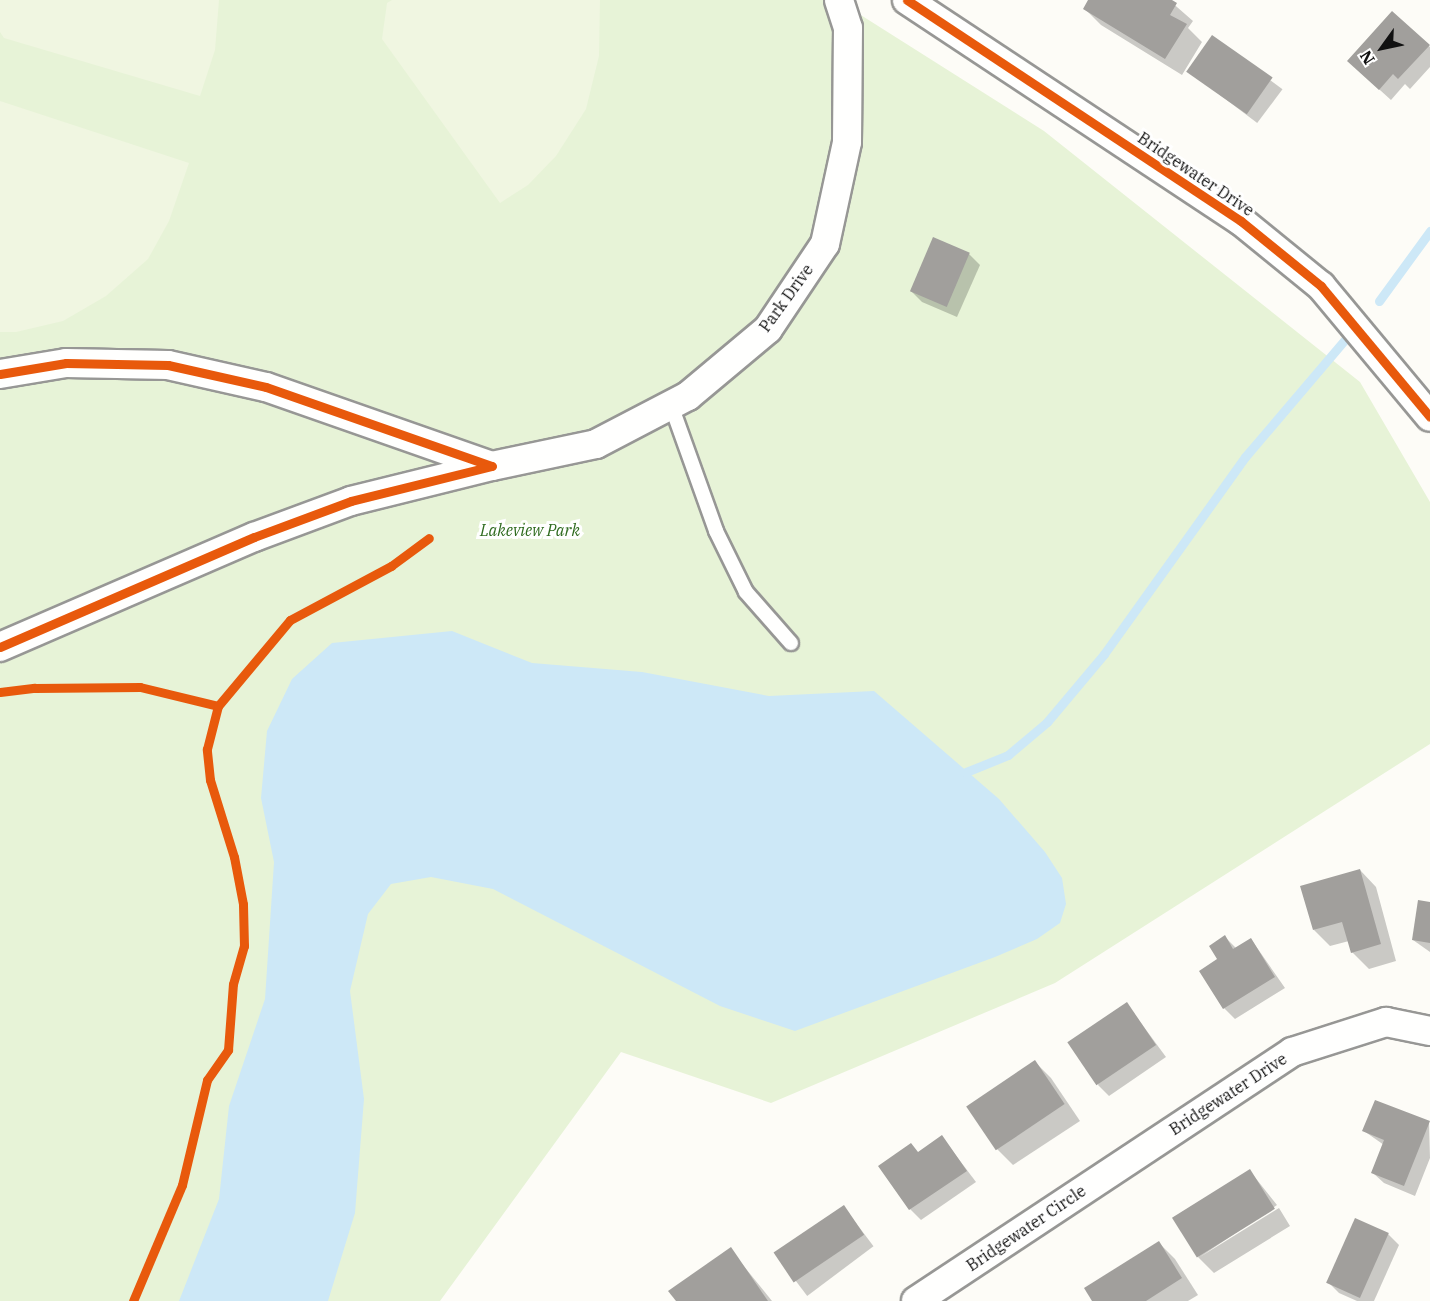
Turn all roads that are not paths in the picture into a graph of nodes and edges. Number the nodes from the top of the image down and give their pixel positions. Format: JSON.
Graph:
{"nodes":[{"id":1,"x":838,"y":0,"type":"edge"},
{"id":2,"x":907,"y":0,"type":"edge"},
{"id":3,"x":0,"y":374,"type":"edge"},
{"id":4,"x":671,"y":405,"type":"junction"},
{"id":5,"x":1430,"y":417,"type":"edge"},
{"id":6,"x":492,"y":466,"type":"junction"},
{"id":7,"x":791,"y":643,"type":"dead end"},
{"id":8,"x":0,"y":647,"type":"edge"},
{"id":9,"x":1430,"y":1031,"type":"edge"},
{"id":10,"x":1135,"y":1156,"type":"joint"},
{"id":11,"x":916,"y":1301,"type":"edge"}],
"edges":[{"from":1,"to":4,"type":"street","name":"Park Drive"},
{"from":2,"to":5,"type":"street","name":"Bridgewater Drive"},
{"from":3,"to":6,"type":"street"},
{"from":4,"to":6,"type":"street","name":"Park Drive"},
{"from":4,"to":7,"type":"lane"},
{"from":6,"to":8,"type":"street","name":"Park Drive"},
{"from":9,"to":10,"type":"street","name":"Bridgewater Drive"},
{"from":10,"to":11,"type":"street","name":"Bridgewater Circle"}]}
